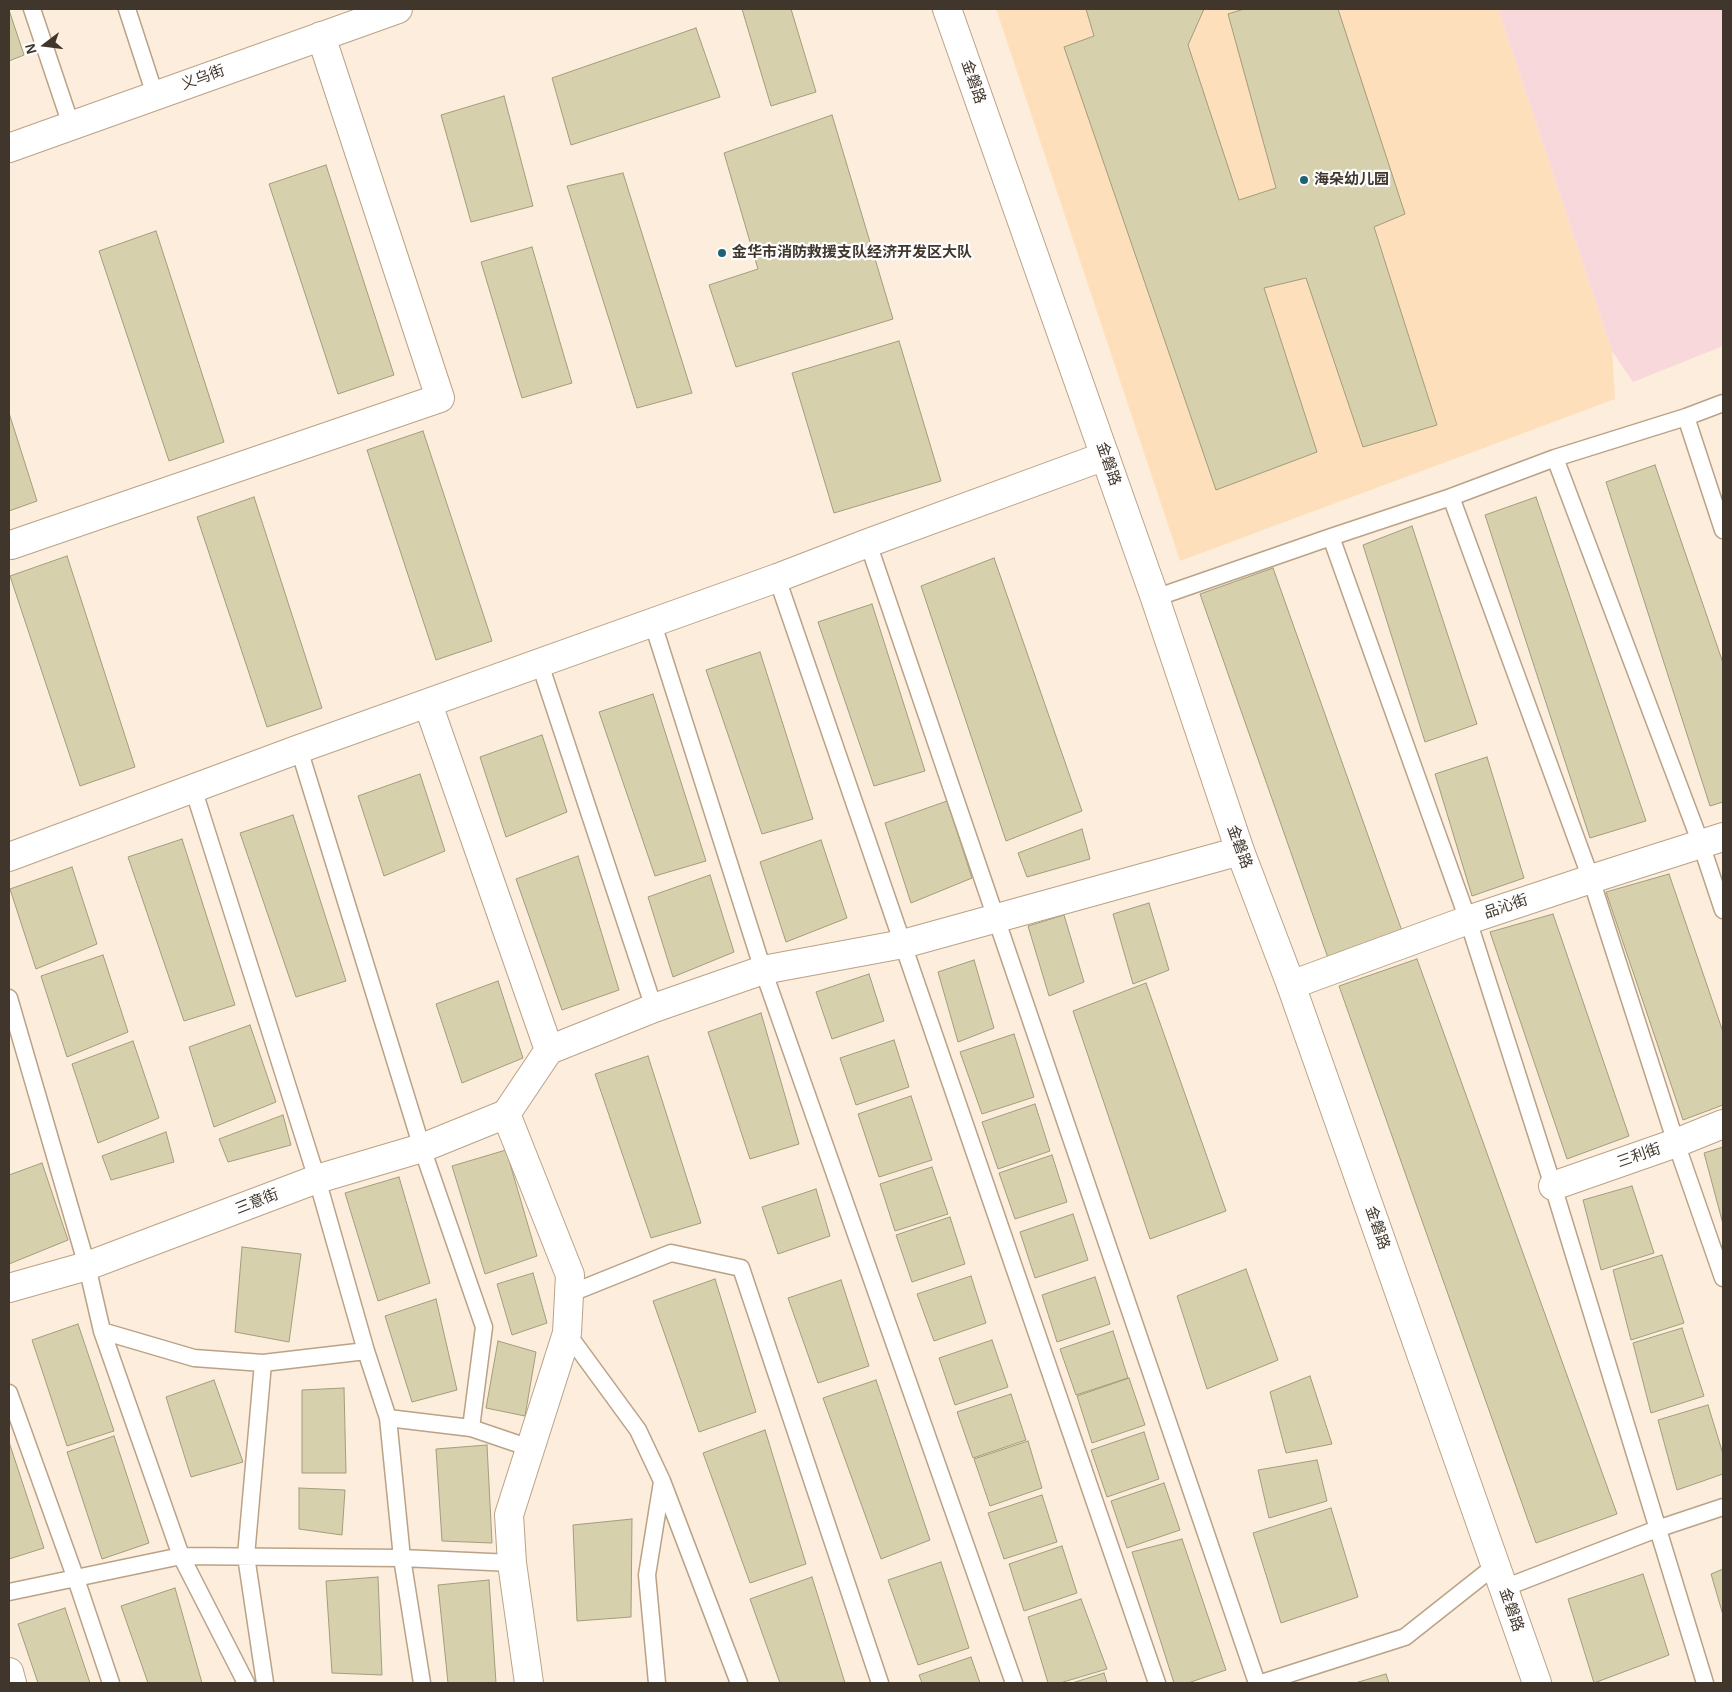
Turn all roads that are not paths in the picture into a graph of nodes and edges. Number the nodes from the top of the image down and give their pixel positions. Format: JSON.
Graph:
{"nodes":[{"id":1,"x":32,"y":9,"type":"edge"},
{"id":2,"x":127,"y":9,"type":"edge"},
{"id":3,"x":398,"y":9,"type":"edge"},
{"id":4,"x":948,"y":9,"type":"edge"},
{"id":5,"x":321,"y":36,"type":"junction"},
{"id":6,"x":155,"y":95,"type":"junction"},
{"id":7,"x":71,"y":125,"type":"junction"},
{"id":8,"x":9,"y":148,"type":"edge"},
{"id":9,"x":1723,"y":403,"type":"edge"},
{"id":10,"x":1686,"y":417,"type":"junction"},
{"id":11,"x":1105,"y":456,"type":"junction"},
{"id":12,"x":1554,"y":458,"type":"junction"},
{"id":13,"x":1451,"y":498,"type":"junction"},
{"id":14,"x":1723,"y":530,"type":"edge"},
{"id":15,"x":1330,"y":537,"type":"junction"},
{"id":16,"x":868,"y":543,"type":"junction"},
{"id":17,"x":10,"y":545,"type":"dead end"},
{"id":18,"x":777,"y":578,"type":"junction"},
{"id":19,"x":1155,"y":598,"type":"junction"},
{"id":20,"x":653,"y":624,"type":"junction"},
{"id":21,"x":540,"y":664,"type":"junction"},
{"id":22,"x":428,"y":704,"type":"junction"},
{"id":23,"x":299,"y":749,"type":"junction"},
{"id":24,"x":193,"y":788,"type":"junction"},
{"id":25,"x":1712,"y":841,"type":"edge"},
{"id":26,"x":1240,"y":851,"type":"junction"},
{"id":27,"x":9,"y":857,"type":"edge"},
{"id":28,"x":1590,"y":878,"type":"junction"},
{"id":29,"x":1723,"y":910,"type":"edge"},
{"id":30,"x":995,"y":918,"type":"junction"},
{"id":31,"x":1468,"y":920,"type":"junction"},
{"id":32,"x":903,"y":944,"type":"junction"},
{"id":33,"x":763,"y":970,"type":"junction"},
{"id":34,"x":1291,"y":985,"type":"junction"},
{"id":35,"x":9,"y":998,"type":"edge"},
{"id":36,"x":654,"y":1008,"type":"junction"},
{"id":37,"x":549,"y":1050,"type":"junction"},
{"id":38,"x":506,"y":1114,"type":"junction"},
{"id":39,"x":1723,"y":1124,"type":"edge"},
{"id":40,"x":1676,"y":1143,"type":"junction"},
{"id":41,"x":422,"y":1148,"type":"junction"},
{"id":42,"x":317,"y":1179,"type":"junction"},
{"id":43,"x":1553,"y":1186,"type":"junction"},
{"id":44,"x":87,"y":1266,"type":"junction"},
{"id":45,"x":1723,"y":1278,"type":"edge"},
{"id":46,"x":9,"y":1288,"type":"edge"},
{"id":47,"x":569,"y":1294,"type":"junction"},
{"id":48,"x":102,"y":1331,"type":"junction"},
{"id":49,"x":567,"y":1333,"type":"junction"},
{"id":50,"x":366,"y":1351,"type":"junction"},
{"id":51,"x":263,"y":1363,"type":"junction"},
{"id":52,"x":9,"y":1393,"type":"edge"},
{"id":53,"x":388,"y":1418,"type":"junction"},
{"id":54,"x":471,"y":1428,"type":"junction"},
{"id":55,"x":530,"y":1448,"type":"junction"},
{"id":56,"x":662,"y":1481,"type":"junction"},
{"id":57,"x":1723,"y":1507,"type":"edge"},
{"id":58,"x":1657,"y":1529,"type":"junction"},
{"id":59,"x":181,"y":1556,"type":"junction"},
{"id":60,"x":246,"y":1556,"type":"junction"},
{"id":61,"x":402,"y":1558,"type":"junction"},
{"id":62,"x":512,"y":1563,"type":"junction"},
{"id":63,"x":1500,"y":1577,"type":"junction"},
{"id":64,"x":76,"y":1579,"type":"junction"},
{"id":65,"x":9,"y":1592,"type":"edge"},
{"id":66,"x":9,"y":1672,"type":"edge"},
{"id":67,"x":12,"y":1683,"type":"edge"},
{"id":68,"x":111,"y":1683,"type":"edge"},
{"id":69,"x":246,"y":1683,"type":"edge"},
{"id":70,"x":265,"y":1683,"type":"edge"},
{"id":71,"x":422,"y":1683,"type":"edge"},
{"id":72,"x":529,"y":1683,"type":"edge"},
{"id":73,"x":657,"y":1683,"type":"edge"},
{"id":74,"x":739,"y":1683,"type":"edge"},
{"id":75,"x":880,"y":1683,"type":"edge"},
{"id":76,"x":1014,"y":1683,"type":"edge"},
{"id":77,"x":1157,"y":1683,"type":"edge"},
{"id":78,"x":1257,"y":1683,"type":"edge"},
{"id":79,"x":1261,"y":1683,"type":"edge"},
{"id":80,"x":1537,"y":1683,"type":"edge"},
{"id":81,"x":1705,"y":1683,"type":"edge"}],
"edges":[{"from":1,"to":7,"type":"lane"},
{"from":2,"to":6,"type":"lane"},
{"from":3,"to":5,"type":"street","name":"义乌街"},
{"from":4,"to":11,"type":"street","name":"金磐路"},
{"from":5,"to":6,"type":"street","name":"义乌街"},
{"from":5,"to":17,"type":"street"},
{"from":6,"to":7,"type":"street","name":"义乌街"},
{"from":7,"to":8,"type":"street","name":"义乌街"},
{"from":9,"to":10,"type":"lane"},
{"from":10,"to":12,"type":"lane"},
{"from":10,"to":14,"type":"lane"},
{"from":11,"to":16,"type":"street"},
{"from":11,"to":19,"type":"street","name":"金磐路"},
{"from":12,"to":13,"type":"lane"},
{"from":12,"to":25,"type":"lane"},
{"from":13,"to":15,"type":"lane"},
{"from":13,"to":28,"type":"lane"},
{"from":15,"to":19,"type":"lane"},
{"from":15,"to":31,"type":"lane"},
{"from":16,"to":18,"type":"street"},
{"from":16,"to":30,"type":"lane"},
{"from":18,"to":20,"type":"street"},
{"from":18,"to":32,"type":"lane"},
{"from":19,"to":26,"type":"street","name":"金磐路"},
{"from":20,"to":21,"type":"street"},
{"from":20,"to":33,"type":"lane"},
{"from":21,"to":22,"type":"street"},
{"from":21,"to":36,"type":"lane"},
{"from":22,"to":23,"type":"street"},
{"from":22,"to":37,"type":"street"},
{"from":23,"to":24,"type":"street"},
{"from":23,"to":41,"type":"lane"},
{"from":24,"to":27,"type":"street"},
{"from":24,"to":42,"type":"lane"},
{"from":25,"to":28,"type":"street","name":"品沁街"},
{"from":25,"to":29,"type":"lane"},
{"from":26,"to":30,"type":"street"},
{"from":26,"to":34,"type":"street","name":"金磐路"},
{"from":28,"to":31,"type":"street","name":"品沁街"},
{"from":28,"to":40,"type":"lane"},
{"from":30,"to":32,"type":"street"},
{"from":30,"to":78,"type":"lane"},
{"from":31,"to":34,"type":"street","name":"品沁街"},
{"from":31,"to":43,"type":"lane"},
{"from":32,"to":33,"type":"street"},
{"from":32,"to":77,"type":"lane"},
{"from":33,"to":36,"type":"street"},
{"from":33,"to":76,"type":"lane"},
{"from":34,"to":63,"type":"street","name":"金磐路"},
{"from":35,"to":44,"type":"lane"},
{"from":36,"to":37,"type":"street"},
{"from":37,"to":38,"type":"street"},
{"from":38,"to":41,"type":"street","name":"三意街"},
{"from":38,"to":47,"type":"street"},
{"from":39,"to":40,"type":"street","name":"三利街"},
{"from":40,"to":43,"type":"street","name":"三利街"},
{"from":40,"to":45,"type":"lane"},
{"from":41,"to":42,"type":"street","name":"三意街"},
{"from":41,"to":54,"type":"lane"},
{"from":42,"to":44,"type":"street","name":"三意街"},
{"from":42,"to":50,"type":"lane"},
{"from":43,"to":58,"type":"lane"},
{"from":44,"to":46,"type":"street","name":"三意街"},
{"from":44,"to":48,"type":"lane"},
{"from":47,"to":49,"type":"street"},
{"from":47,"to":75,"type":"lane"},
{"from":48,"to":51,"type":"lane"},
{"from":48,"to":59,"type":"lane"},
{"from":49,"to":55,"type":"street"},
{"from":49,"to":56,"type":"lane"},
{"from":50,"to":51,"type":"lane"},
{"from":50,"to":53,"type":"lane"},
{"from":51,"to":60,"type":"lane"},
{"from":52,"to":64,"type":"lane"},
{"from":53,"to":54,"type":"lane"},
{"from":53,"to":61,"type":"lane"},
{"from":54,"to":55,"type":"lane"},
{"from":55,"to":62,"type":"street"},
{"from":56,"to":73,"type":"lane"},
{"from":56,"to":74,"type":"lane"},
{"from":57,"to":58,"type":"lane"},
{"from":58,"to":63,"type":"lane"},
{"from":58,"to":81,"type":"lane"},
{"from":59,"to":60,"type":"lane"},
{"from":59,"to":64,"type":"lane"},
{"from":59,"to":69,"type":"lane"},
{"from":60,"to":61,"type":"lane"},
{"from":60,"to":70,"type":"lane"},
{"from":61,"to":62,"type":"lane"},
{"from":61,"to":71,"type":"lane"},
{"from":62,"to":72,"type":"street"},
{"from":63,"to":79,"type":"lane"},
{"from":63,"to":80,"type":"street","name":"金磐路"},
{"from":64,"to":65,"type":"lane"},
{"from":64,"to":68,"type":"lane"},
{"from":66,"to":67,"type":"street"}]}
